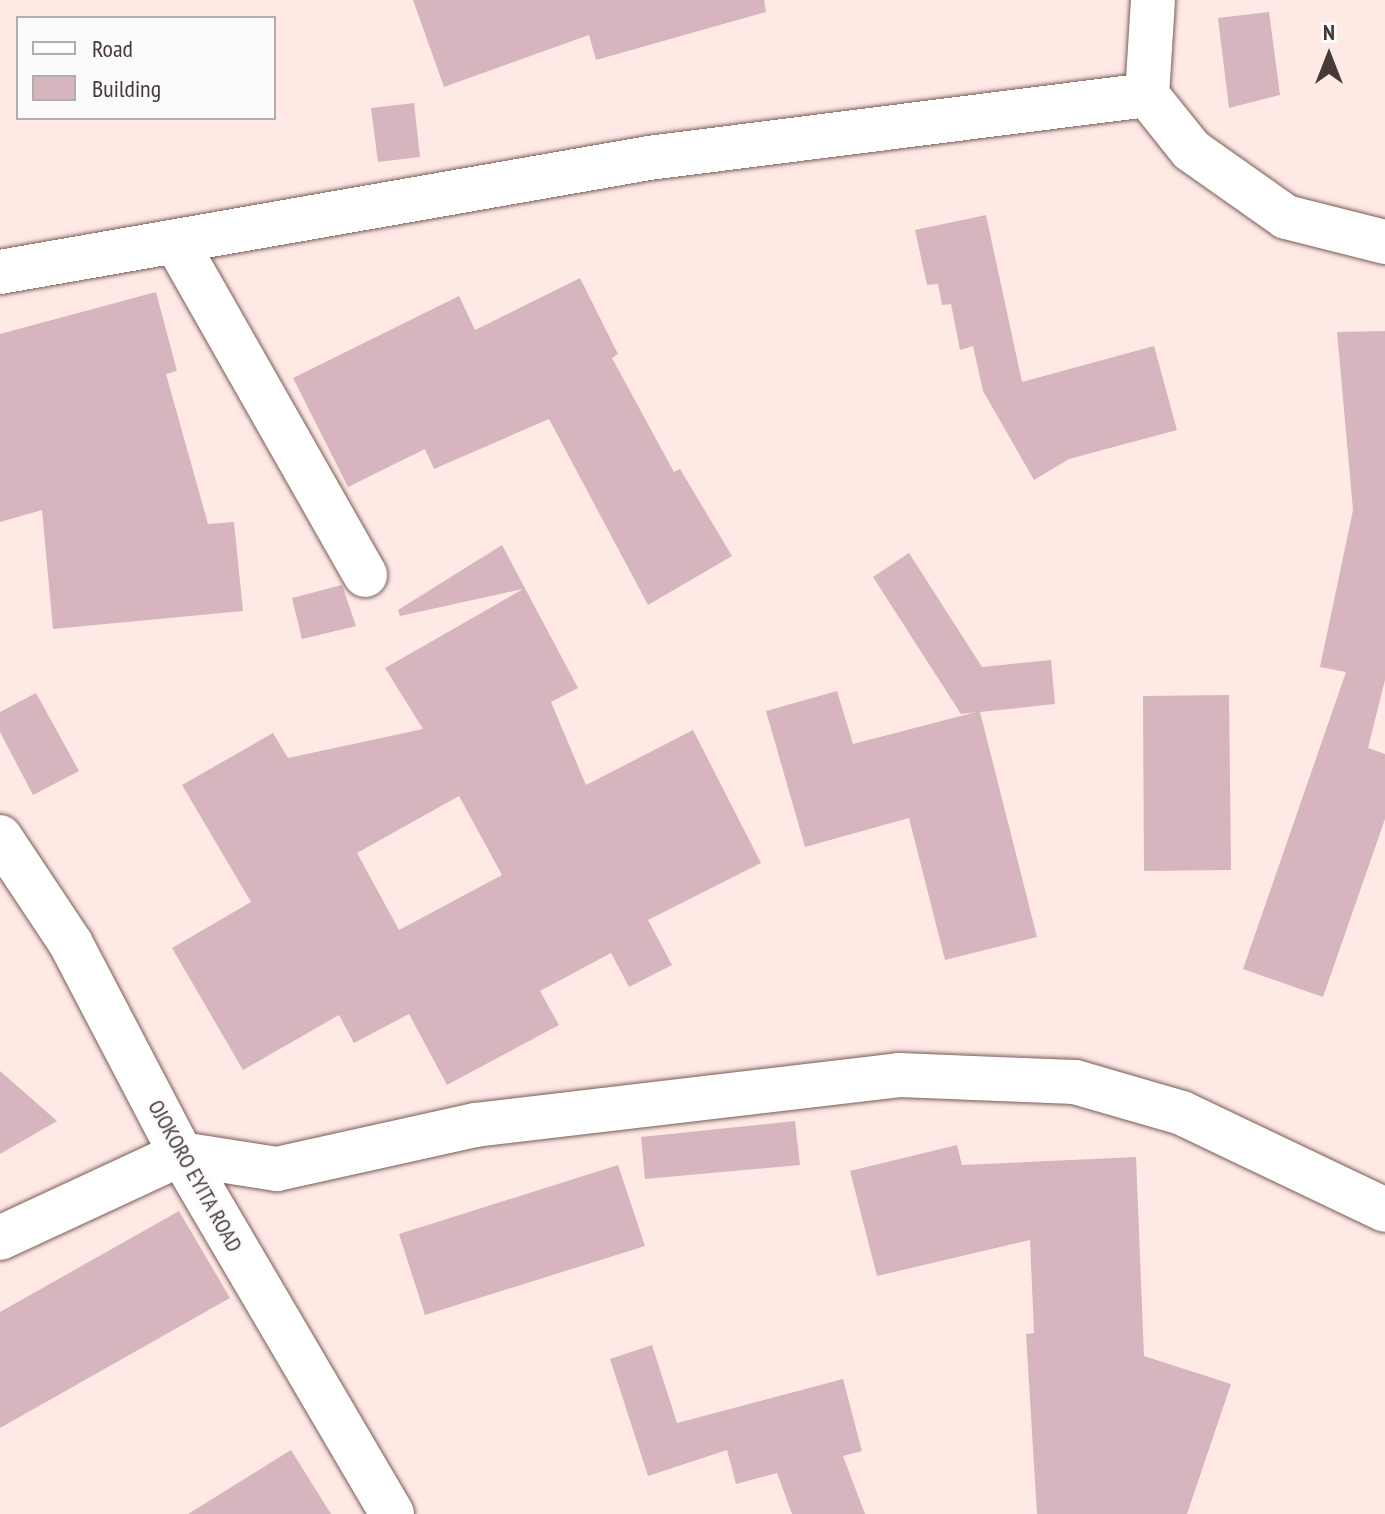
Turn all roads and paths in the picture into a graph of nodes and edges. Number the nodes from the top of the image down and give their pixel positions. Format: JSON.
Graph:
{"nodes":[{"id":1,"x":1153,"y":0,"type":"edge"},
{"id":2,"x":1147,"y":95,"type":"junction"},
{"id":3,"x":176,"y":242,"type":"junction"},
{"id":4,"x":1385,"y":242,"type":"edge"},
{"id":5,"x":0,"y":272,"type":"edge"},
{"id":6,"x":365,"y":575,"type":"dead end"},
{"id":7,"x":0,"y":837,"type":"edge"},
{"id":8,"x":181,"y":1154,"type":"junction"},
{"id":9,"x":1385,"y":1210,"type":"edge"},
{"id":10,"x":0,"y":1238,"type":"edge"},
{"id":11,"x":392,"y":1514,"type":"edge"}],
"edges":[{"from":1,"to":2,"type":"street"},
{"from":2,"to":3,"type":"street"},
{"from":2,"to":4,"type":"street"},
{"from":3,"to":5,"type":"street"},
{"from":3,"to":6,"type":"street"},
{"from":7,"to":8,"type":"street","name":"OJOKORO EYITA ROAD"},
{"from":8,"to":9,"type":"street"},
{"from":8,"to":10,"type":"street"},
{"from":8,"to":11,"type":"street","name":"OJOKORO EYITA ROAD"}]}
